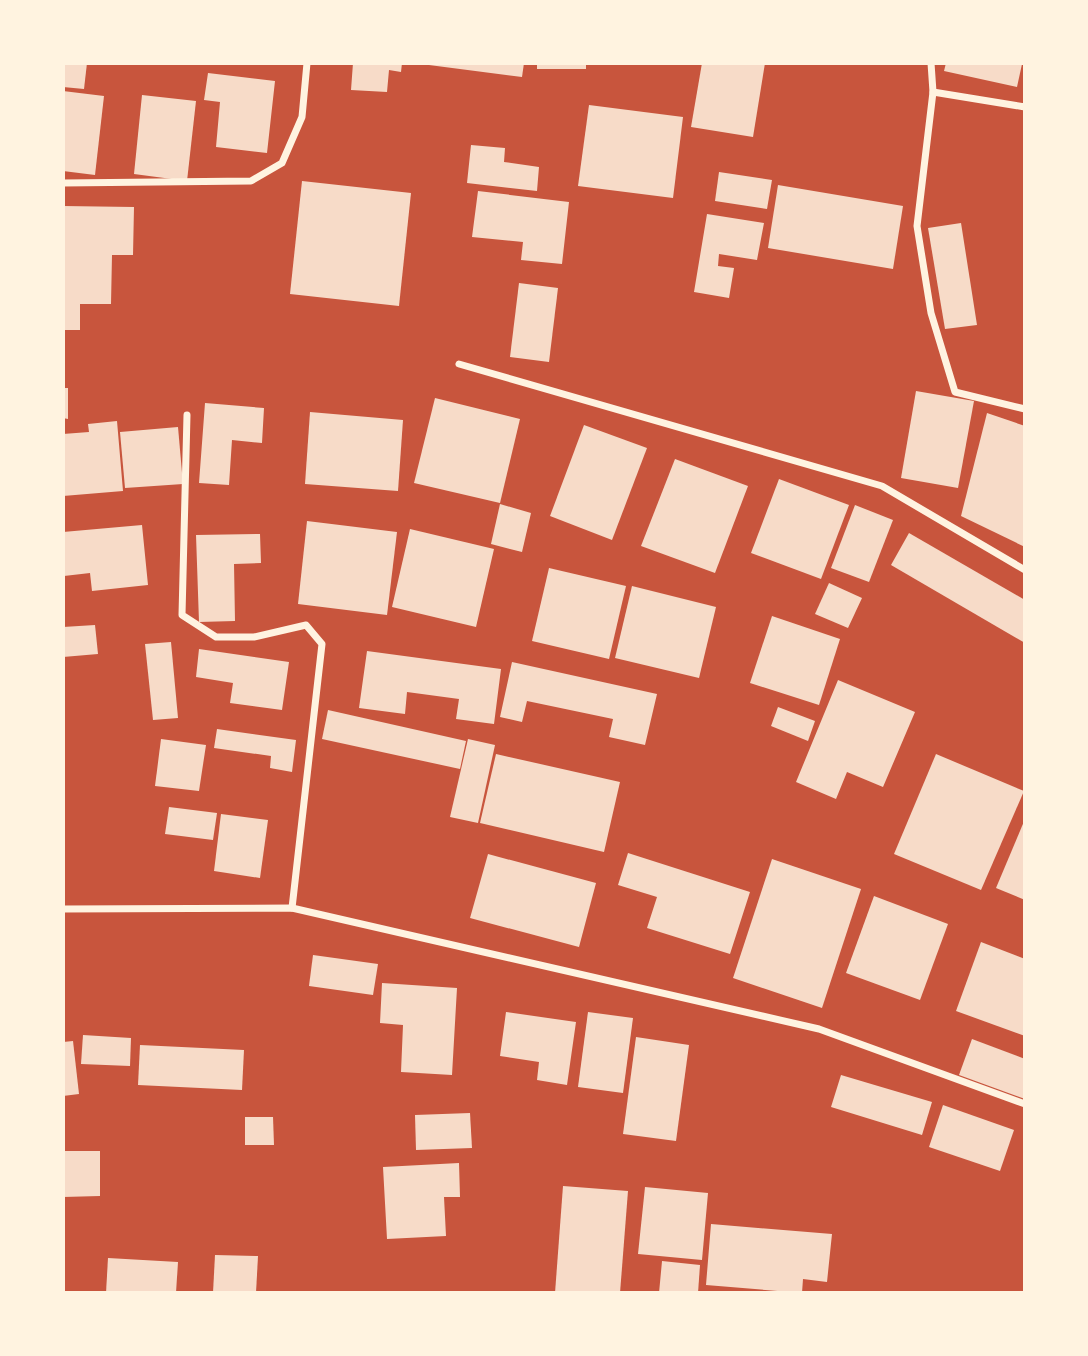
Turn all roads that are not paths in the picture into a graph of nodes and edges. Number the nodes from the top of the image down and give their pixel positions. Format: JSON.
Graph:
{"nodes":[{"id":1,"x":307,"y":63,"type":"edge"},
{"id":2,"x":930,"y":63,"type":"edge"},
{"id":3,"x":933,"y":92,"type":"junction"},
{"id":4,"x":1025,"y":107,"type":"edge"},
{"id":5,"x":63,"y":183,"type":"edge"},
{"id":6,"x":459,"y":364,"type":"dead end"},
{"id":7,"x":1025,"y":409,"type":"edge"},
{"id":8,"x":187,"y":415,"type":"dead end"},
{"id":9,"x":1025,"y":570,"type":"edge"},
{"id":10,"x":292,"y":908,"type":"junction"},
{"id":11,"x":63,"y":909,"type":"edge"},
{"id":12,"x":1025,"y":1104,"type":"edge"}],
"edges":[{"from":1,"to":5,"type":"street"},
{"from":2,"to":3,"type":"street"},
{"from":3,"to":4,"type":"street"},
{"from":3,"to":7,"type":"street"},
{"from":6,"to":9,"type":"street"},
{"from":8,"to":10,"type":"street"},
{"from":10,"to":11,"type":"street"},
{"from":10,"to":12,"type":"street"}]}
